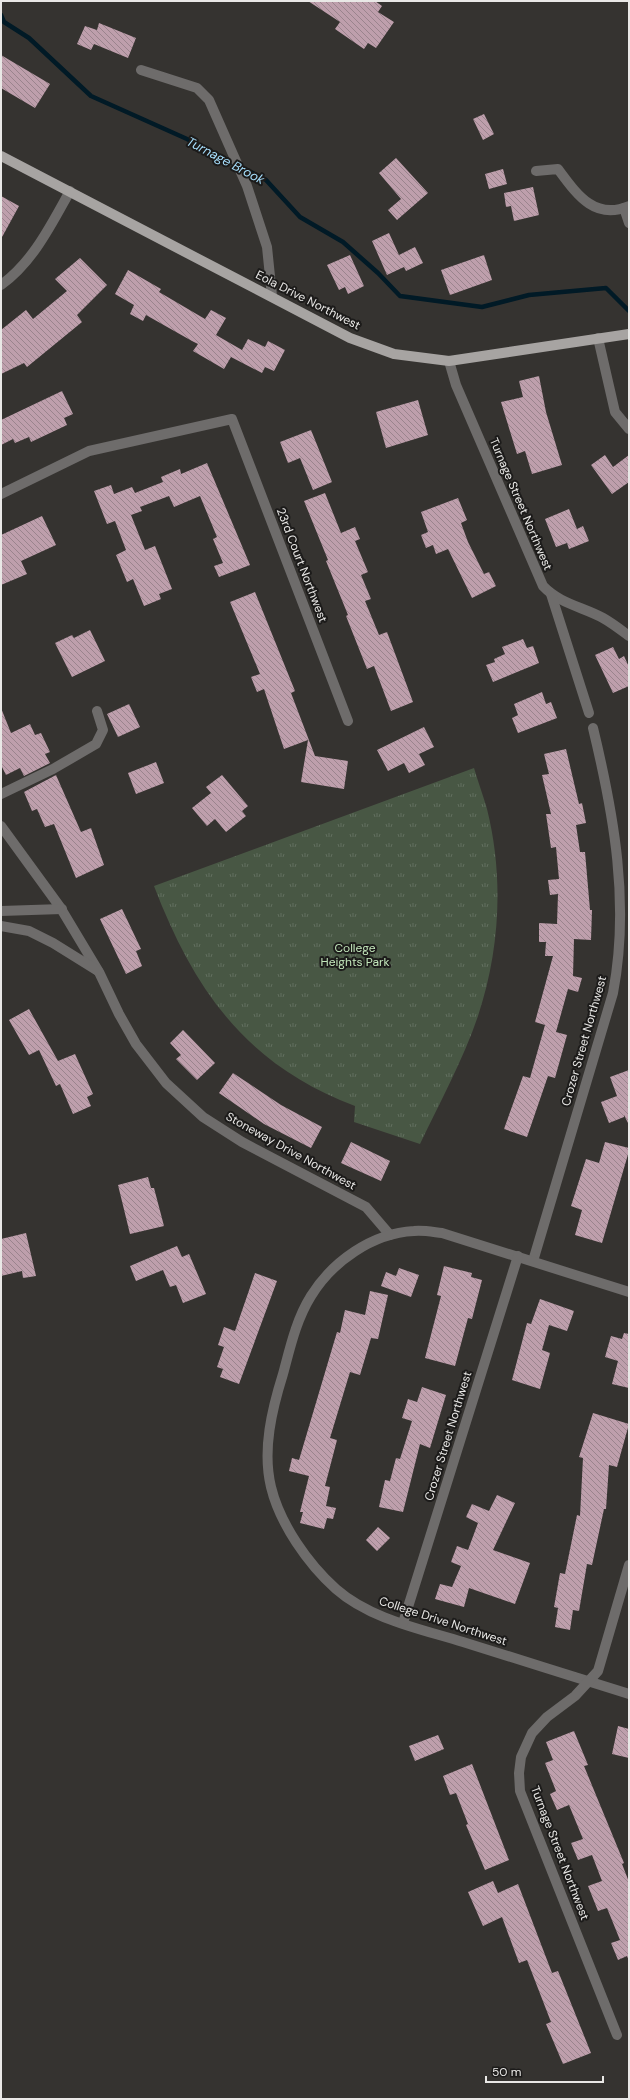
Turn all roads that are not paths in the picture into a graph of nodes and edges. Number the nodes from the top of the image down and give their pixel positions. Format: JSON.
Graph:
{"nodes":[{"id":1,"x":141,"y":70,"type":"dead end"},
{"id":2,"x":1,"y":156,"type":"edge"},
{"id":3,"x":536,"y":171,"type":"dead end"},
{"id":4,"x":70,"y":190,"type":"junction"},
{"id":5,"x":626,"y":207,"type":"edge"},
{"id":6,"x":629,"y":223,"type":"edge"},
{"id":7,"x":1,"y":285,"type":"edge"},
{"id":8,"x":272,"y":296,"type":"junction"},
{"id":9,"x":629,"y":334,"type":"edge"},
{"id":10,"x":598,"y":338,"type":"junction"},
{"id":11,"x":449,"y":361,"type":"junction"},
{"id":12,"x":629,"y":429,"type":"edge"},
{"id":13,"x":1,"y":494,"type":"edge"},
{"id":14,"x":551,"y":594,"type":"junction"},
{"id":15,"x":629,"y":636,"type":"edge"},
{"id":16,"x":97,"y":711,"type":"dead end"},
{"id":17,"x":589,"y":713,"type":"dead end"},
{"id":18,"x":348,"y":721,"type":"dead end"},
{"id":19,"x":593,"y":728,"type":"dead end"},
{"id":20,"x":1,"y":794,"type":"edge"},
{"id":21,"x":1,"y":826,"type":"edge"},
{"id":22,"x":62,"y":909,"type":"junction"},
{"id":23,"x":1,"y":911,"type":"edge"},
{"id":24,"x":1,"y":926,"type":"edge"},
{"id":25,"x":99,"y":972,"type":"junction"},
{"id":26,"x":390,"y":1235,"type":"junction"},
{"id":27,"x":518,"y":1256,"type":"junction"},
{"id":28,"x":533,"y":1261,"type":"junction"},
{"id":29,"x":629,"y":1292,"type":"edge"},
{"id":30,"x":629,"y":1565,"type":"edge"},
{"id":31,"x":403,"y":1623,"type":"junction"},
{"id":32,"x":589,"y":1682,"type":"junction"},
{"id":33,"x":629,"y":1694,"type":"edge"},
{"id":34,"x":618,"y":2035,"type":"dead end"}],
"edges":[{"from":1,"to":8,"type":"street"},
{"from":2,"to":4,"type":"main road","name":"Eola Drive Northwest"},
{"from":3,"to":5,"type":"street"},
{"from":4,"to":7,"type":"street"},
{"from":4,"to":8,"type":"main road","name":"Eola Drive Northwest"},
{"from":5,"to":6,"type":"street"},
{"from":8,"to":11,"type":"main road","name":"Eola Drive Northwest"},
{"from":9,"to":10,"type":"main road","name":"Eola Drive Northwest"},
{"from":10,"to":11,"type":"main road","name":"Eola Drive Northwest"},
{"from":10,"to":12,"type":"street"},
{"from":11,"to":14,"type":"street","name":"Turnage Street Northwest"},
{"from":13,"to":18,"type":"street","name":"23rd Court Northwest"},
{"from":14,"to":15,"type":"street","name":"Turnage Street Northwest"},
{"from":14,"to":17,"type":"street"},
{"from":16,"to":20,"type":"street"},
{"from":19,"to":28,"type":"street","name":"Crozer Street Northwest"},
{"from":21,"to":22,"type":"street","name":"Stoneway Drive Northwest"},
{"from":22,"to":23,"type":"street"},
{"from":22,"to":25,"type":"street","name":"Stoneway Drive Northwest"},
{"from":24,"to":25,"type":"street"},
{"from":25,"to":26,"type":"street","name":"Stoneway Drive Northwest"},
{"from":26,"to":27,"type":"street"},
{"from":26,"to":31,"type":"street","name":"College Drive Northwest"},
{"from":27,"to":28,"type":"street"},
{"from":27,"to":31,"type":"street","name":"Crozer Street Northwest"},
{"from":28,"to":29,"type":"street"},
{"from":30,"to":32,"type":"street","name":"Turnage Street Northwest"},
{"from":31,"to":32,"type":"street","name":"College Drive Northwest"},
{"from":32,"to":33,"type":"street","name":"College Drive Northwest"},
{"from":32,"to":34,"type":"street","name":"Turnage Street Northwest"}]}
